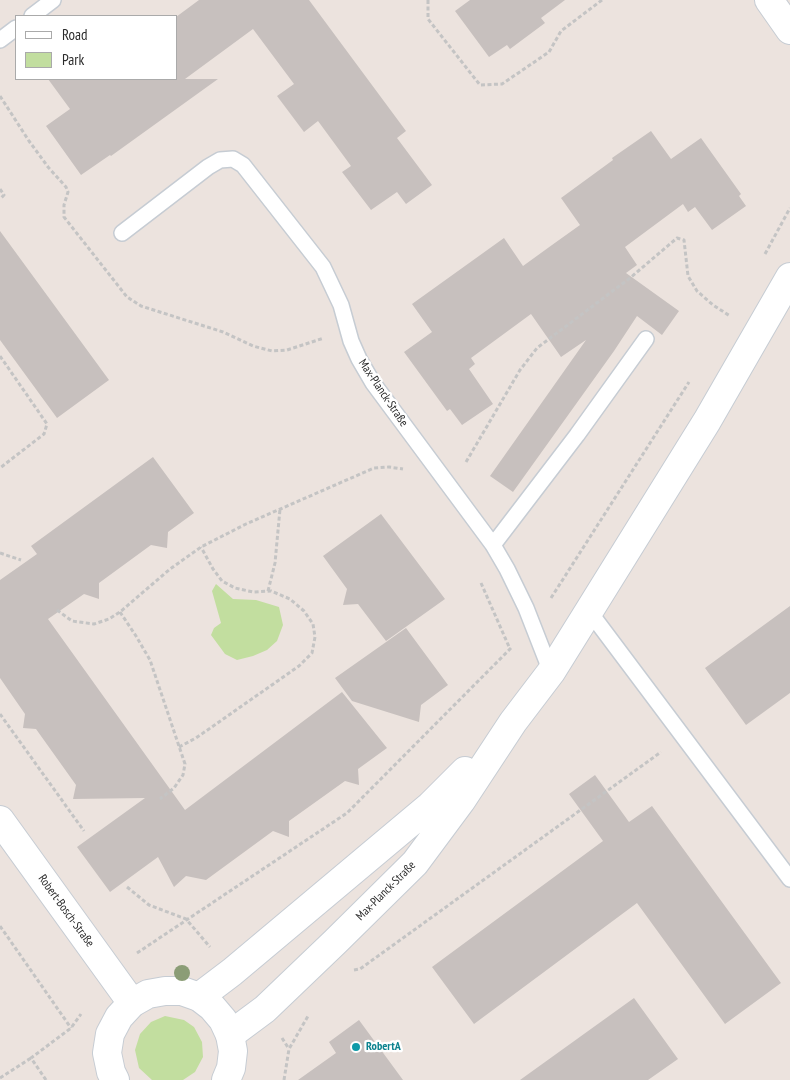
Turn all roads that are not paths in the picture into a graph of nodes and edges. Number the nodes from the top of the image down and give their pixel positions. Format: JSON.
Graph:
{"nodes":[{"id":1,"x":53,"y":0,"type":"edge"},
{"id":2,"x":769,"y":0,"type":"edge"},
{"id":3,"x":33,"y":15,"type":"edge"},
{"id":4,"x":15,"y":29,"type":"edge"},
{"id":5,"x":790,"y":30,"type":"edge"},
{"id":6,"x":0,"y":40,"type":"edge"},
{"id":7,"x":122,"y":233,"type":"dead end"},
{"id":8,"x":790,"y":277,"type":"edge"},
{"id":9,"x":646,"y":339,"type":"dead end"},
{"id":10,"x":493,"y":545,"type":"junction"},
{"id":11,"x":589,"y":611,"type":"junction"},
{"id":12,"x":551,"y":672,"type":"junction"},
{"id":13,"x":513,"y":722,"type":"junction"},
{"id":14,"x":0,"y":820,"type":"edge"},
{"id":15,"x":790,"y":879,"type":"edge"},
{"id":16,"x":199,"y":997,"type":"junction"},
{"id":17,"x":132,"y":1003,"type":"junction"},
{"id":18,"x":230,"y":1035,"type":"junction"},
{"id":19,"x":108,"y":1077,"type":"edge"},
{"id":20,"x":226,"y":1080,"type":"edge"}],
"edges":[{"from":1,"to":3,"type":"lane"},
{"from":2,"to":5,"type":"street"},
{"from":4,"to":6,"type":"lane"},
{"from":7,"to":10,"type":"lane","name":"Max-Planck-Straße"},
{"from":8,"to":11,"type":"street","name":"Max-Planck-Straße"},
{"from":9,"to":10,"type":"lane"},
{"from":10,"to":12,"type":"lane","name":"Max-Planck-Straße"},
{"from":11,"to":12,"type":"street","name":"Max-Planck-Straße"},
{"from":11,"to":15,"type":"lane"},
{"from":12,"to":13,"type":"street","name":"Max-Planck-Straße"},
{"from":13,"to":16,"type":"street","name":"Max-Planck-Straße"},
{"from":13,"to":18,"type":"street","name":"Max-Planck-Straße"},
{"from":14,"to":17,"type":"street","name":"Robert-Bosch-Straße"},
{"from":16,"to":17,"type":"street"},
{"from":16,"to":18,"type":"street"},
{"from":17,"to":19,"type":"street"},
{"from":18,"to":20,"type":"street"}]}
